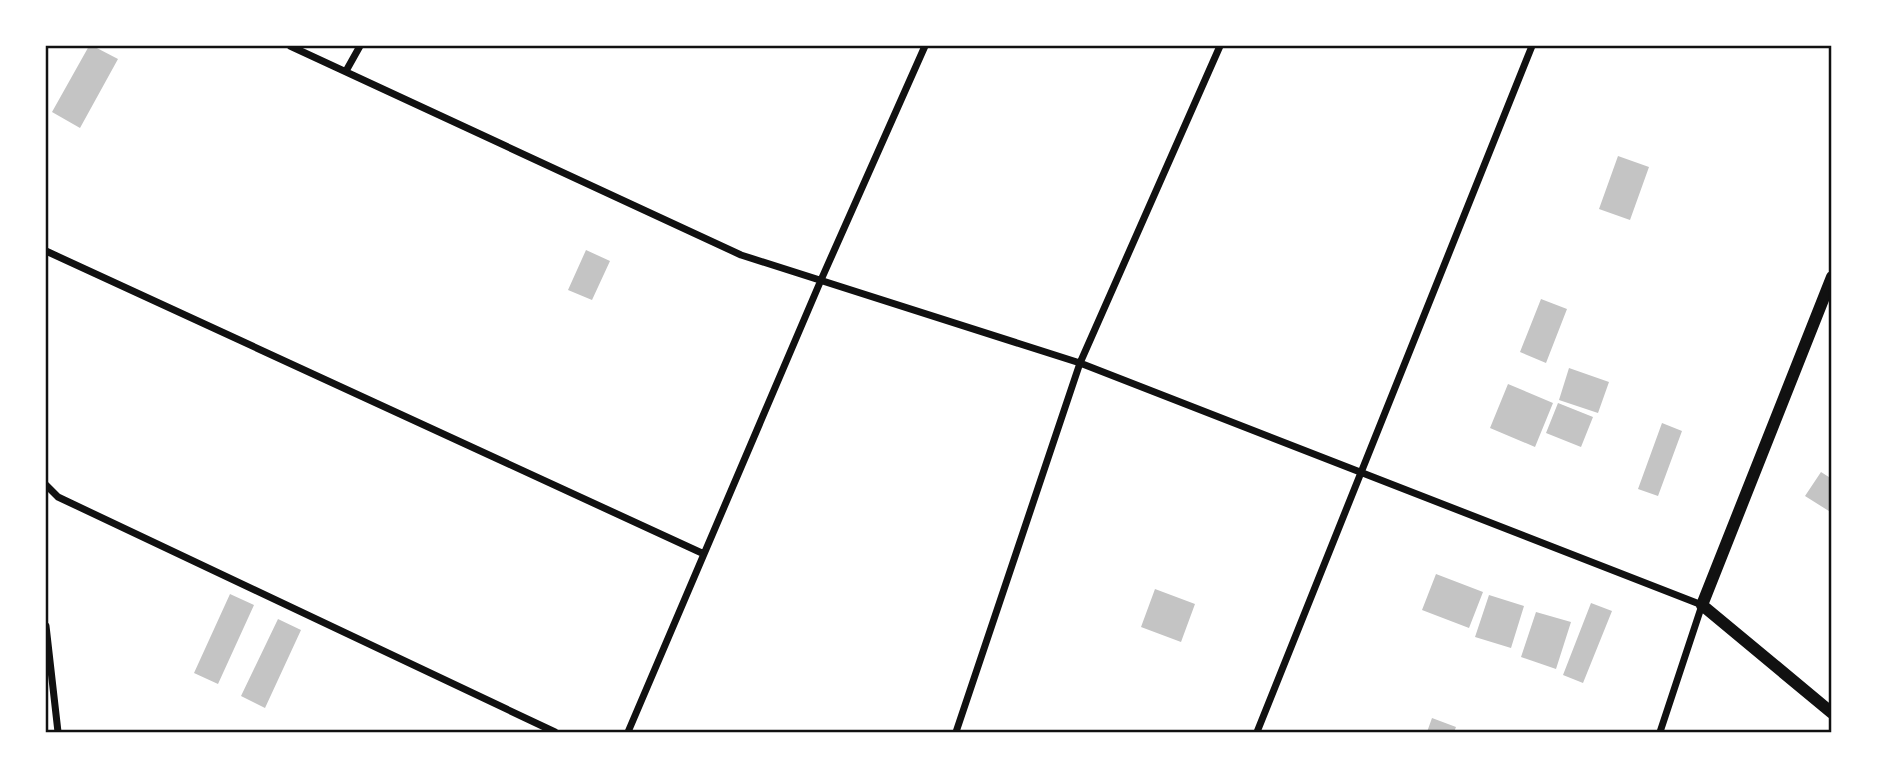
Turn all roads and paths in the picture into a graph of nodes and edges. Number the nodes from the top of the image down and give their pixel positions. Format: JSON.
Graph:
{"nodes":[{"id":1,"x":290,"y":46,"type":"edge"},
{"id":2,"x":360,"y":46,"type":"edge"},
{"id":3,"x":925,"y":46,"type":"edge"},
{"id":4,"x":1220,"y":46,"type":"edge"},
{"id":5,"x":1532,"y":46,"type":"edge"},
{"id":6,"x":346,"y":71,"type":"junction"},
{"id":7,"x":46,"y":251,"type":"edge"},
{"id":8,"x":1832,"y":277,"type":"edge"},
{"id":9,"x":821,"y":281,"type":"junction"},
{"id":10,"x":1829,"y":292,"type":"edge"},
{"id":11,"x":1080,"y":363,"type":"junction"},
{"id":12,"x":1361,"y":472,"type":"junction"},
{"id":13,"x":46,"y":485,"type":"edge"},
{"id":14,"x":704,"y":554,"type":"junction"},
{"id":15,"x":1702,"y":605,"type":"junction"},
{"id":16,"x":46,"y":626,"type":"edge"},
{"id":17,"x":1832,"y":713,"type":"edge"},
{"id":18,"x":58,"y":733,"type":"edge"},
{"id":19,"x":555,"y":733,"type":"edge"},
{"id":20,"x":628,"y":733,"type":"edge"},
{"id":21,"x":956,"y":733,"type":"edge"},
{"id":22,"x":1257,"y":733,"type":"edge"},
{"id":23,"x":1660,"y":733,"type":"edge"}],
"edges":[{"from":1,"to":6,"type":"street"},
{"from":2,"to":6,"type":"street"},
{"from":3,"to":9,"type":"street"},
{"from":4,"to":11,"type":"street"},
{"from":5,"to":12,"type":"street"},
{"from":6,"to":9,"type":"street"},
{"from":7,"to":14,"type":"street"},
{"from":8,"to":10,"type":"street"},
{"from":9,"to":11,"type":"street"},
{"from":9,"to":14,"type":"street"},
{"from":10,"to":15,"type":"street"},
{"from":11,"to":12,"type":"street"},
{"from":11,"to":21,"type":"street"},
{"from":12,"to":15,"type":"street"},
{"from":12,"to":22,"type":"street"},
{"from":13,"to":19,"type":"street"},
{"from":14,"to":20,"type":"street"},
{"from":15,"to":17,"type":"street"},
{"from":15,"to":23,"type":"street"},
{"from":16,"to":18,"type":"street"}]}
